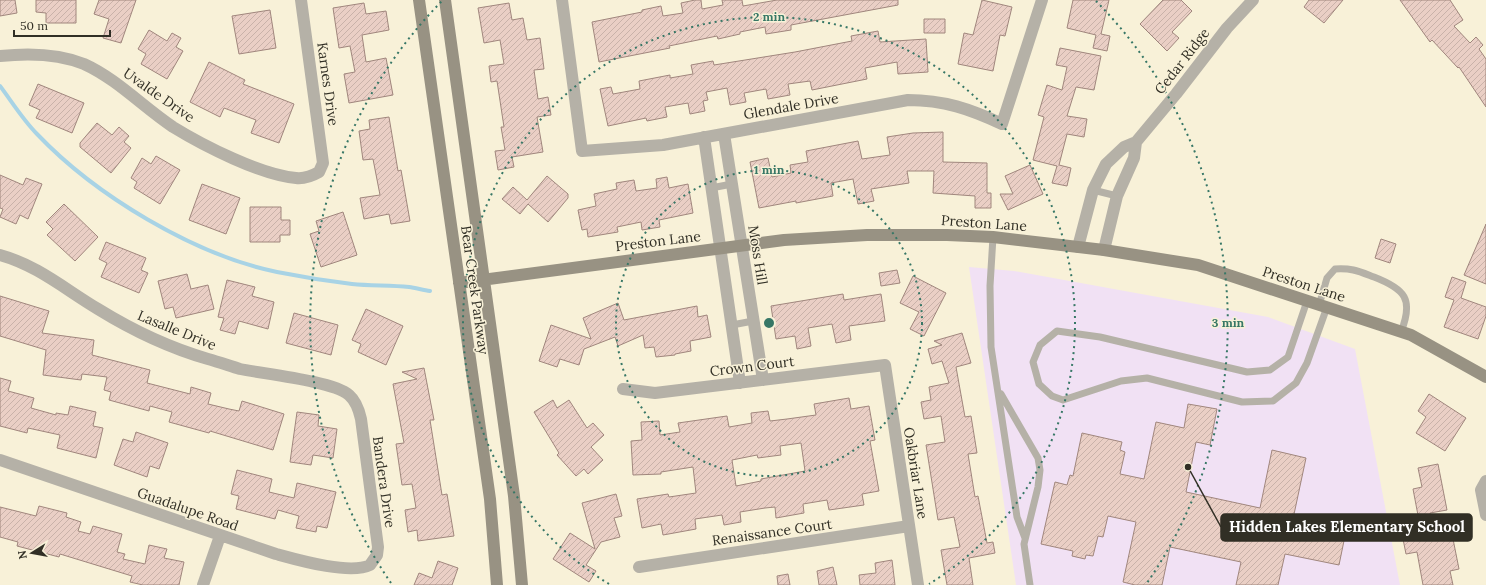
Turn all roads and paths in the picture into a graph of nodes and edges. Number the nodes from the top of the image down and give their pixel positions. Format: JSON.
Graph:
{"nodes":[{"id":1,"x":301,"y":0,"type":"edge"},
{"id":2,"x":419,"y":0,"type":"edge"},
{"id":3,"x":445,"y":0,"type":"edge"},
{"id":4,"x":562,"y":0,"type":"edge"},
{"id":5,"x":1042,"y":0,"type":"edge"},
{"id":6,"x":1253,"y":0,"type":"edge"},
{"id":7,"x":0,"y":56,"type":"edge"},
{"id":8,"x":724,"y":134,"type":"junction"},
{"id":9,"x":704,"y":137,"type":"junction"},
{"id":10,"x":1136,"y":142,"type":"junction"},
{"id":11,"x":319,"y":172,"type":"joint"},
{"id":12,"x":732,"y":184,"type":"junction"},
{"id":13,"x":711,"y":188,"type":"junction"},
{"id":14,"x":1093,"y":190,"type":"junction"},
{"id":15,"x":1117,"y":196,"type":"junction"},
{"id":16,"x":993,"y":237,"type":"junction"},
{"id":17,"x":742,"y":246,"type":"junction"},
{"id":18,"x":1078,"y":247,"type":"junction"},
{"id":19,"x":719,"y":249,"type":"junction"},
{"id":20,"x":1104,"y":250,"type":"junction"},
{"id":21,"x":0,"y":255,"type":"edge"},
{"id":22,"x":483,"y":279,"type":"junction"},
{"id":23,"x":458,"y":283,"type":"junction"},
{"id":24,"x":1318,"y":304,"type":"junction"},
{"id":25,"x":753,"y":321,"type":"junction"},
{"id":26,"x":732,"y":325,"type":"junction"},
{"id":27,"x":1401,"y":332,"type":"junction"},
{"id":28,"x":885,"y":365,"type":"joint"},
{"id":29,"x":1484,"y":373,"type":"edge"},
{"id":30,"x":763,"y":380,"type":"junction"},
{"id":31,"x":740,"y":383,"type":"junction"},
{"id":32,"x":623,"y":389,"type":"dead end"},
{"id":33,"x":999,"y":390,"type":"junction"},
{"id":34,"x":354,"y":401,"type":"joint"},
{"id":35,"x":0,"y":460,"type":"edge"},
{"id":36,"x":1486,"y":481,"type":"edge"},
{"id":37,"x":1486,"y":515,"type":"edge"},
{"id":38,"x":909,"y":526,"type":"junction"},
{"id":39,"x":220,"y":536,"type":"junction"},
{"id":40,"x":1026,"y":538,"type":"junction"},
{"id":41,"x":370,"y":566,"type":"joint"},
{"id":42,"x":639,"y":566,"type":"dead end"},
{"id":43,"x":203,"y":585,"type":"edge"},
{"id":44,"x":497,"y":585,"type":"edge"},
{"id":45,"x":522,"y":585,"type":"edge"},
{"id":46,"x":918,"y":585,"type":"edge"},
{"id":47,"x":1030,"y":585,"type":"edge"}],
"edges":[{"from":1,"to":11,"type":"street","name":"Karnes Drive"},
{"from":2,"to":23,"type":"main road","name":"Bear Creek Parkway"},
{"from":3,"to":22,"type":"main road","name":"Bear Creek Parkway"},
{"from":4,"to":9,"type":"street","name":"Glendale Drive"},
{"from":5,"to":8,"type":"street","name":"Glendale Drive"},
{"from":6,"to":10,"type":"street","name":"Cedar Ridge"},
{"from":7,"to":11,"type":"street","name":"Uvalde Drive"},
{"from":8,"to":9,"type":"street","name":"Glendale Drive"},
{"from":8,"to":12,"type":"street","name":"Moss Hill"},
{"from":9,"to":13,"type":"street"},
{"from":10,"to":14,"type":"street","name":"Cedar Ridge"},
{"from":10,"to":15,"type":"street","name":"Cedar Ridge"},
{"from":12,"to":13,"type":"lane"},
{"from":12,"to":17,"type":"street","name":"Moss Hill"},
{"from":13,"to":19,"type":"street"},
{"from":14,"to":15,"type":"lane"},
{"from":14,"to":18,"type":"street","name":"Cedar Ridge"},
{"from":15,"to":20,"type":"street","name":"Cedar Ridge"},
{"from":16,"to":17,"type":"main road","name":"Preston Lane"},
{"from":16,"to":18,"type":"main road","name":"Preston Lane"},
{"from":16,"to":33,"type":"lane"},
{"from":17,"to":19,"type":"main road","name":"Preston Lane"},
{"from":17,"to":25,"type":"street","name":"Moss Hill"},
{"from":18,"to":20,"type":"main road","name":"Preston Lane"},
{"from":19,"to":22,"type":"main road","name":"Preston Lane"},
{"from":19,"to":26,"type":"street"},
{"from":20,"to":24,"type":"main road","name":"Preston Lane"},
{"from":21,"to":34,"type":"street","name":"Lasalle Drive"},
{"from":22,"to":23,"type":"main road","name":"Preston Lane"},
{"from":22,"to":45,"type":"main road","name":"Bear Creek Parkway"},
{"from":23,"to":44,"type":"main road","name":"Bear Creek Parkway"},
{"from":24,"to":24,"type":"lane"},
{"from":24,"to":27,"type":"main road","name":"Preston Lane"},
{"from":24,"to":27,"type":"lane"},
{"from":25,"to":26,"type":"lane"},
{"from":25,"to":30,"type":"street","name":"Moss Hill"},
{"from":26,"to":31,"type":"street"},
{"from":27,"to":29,"type":"main road","name":"Preston Lane"},
{"from":28,"to":30,"type":"street","name":"Crown Court"},
{"from":28,"to":38,"type":"street","name":"Oakbriar Lane"},
{"from":30,"to":31,"type":"street","name":"Crown Court"},
{"from":31,"to":32,"type":"street","name":"Crown Court"},
{"from":33,"to":40,"type":"lane"},
{"from":33,"to":40,"type":"lane"},
{"from":34,"to":41,"type":"street","name":"Bandera Drive"},
{"from":35,"to":39,"type":"street","name":"Guadalupe Road"},
{"from":36,"to":37,"type":"street"},
{"from":38,"to":42,"type":"street","name":"Renaissance Court"},
{"from":38,"to":46,"type":"street","name":"Oakbriar Lane"},
{"from":39,"to":41,"type":"street","name":"Guadalupe Road"},
{"from":39,"to":43,"type":"street"},
{"from":40,"to":47,"type":"lane"}]}
